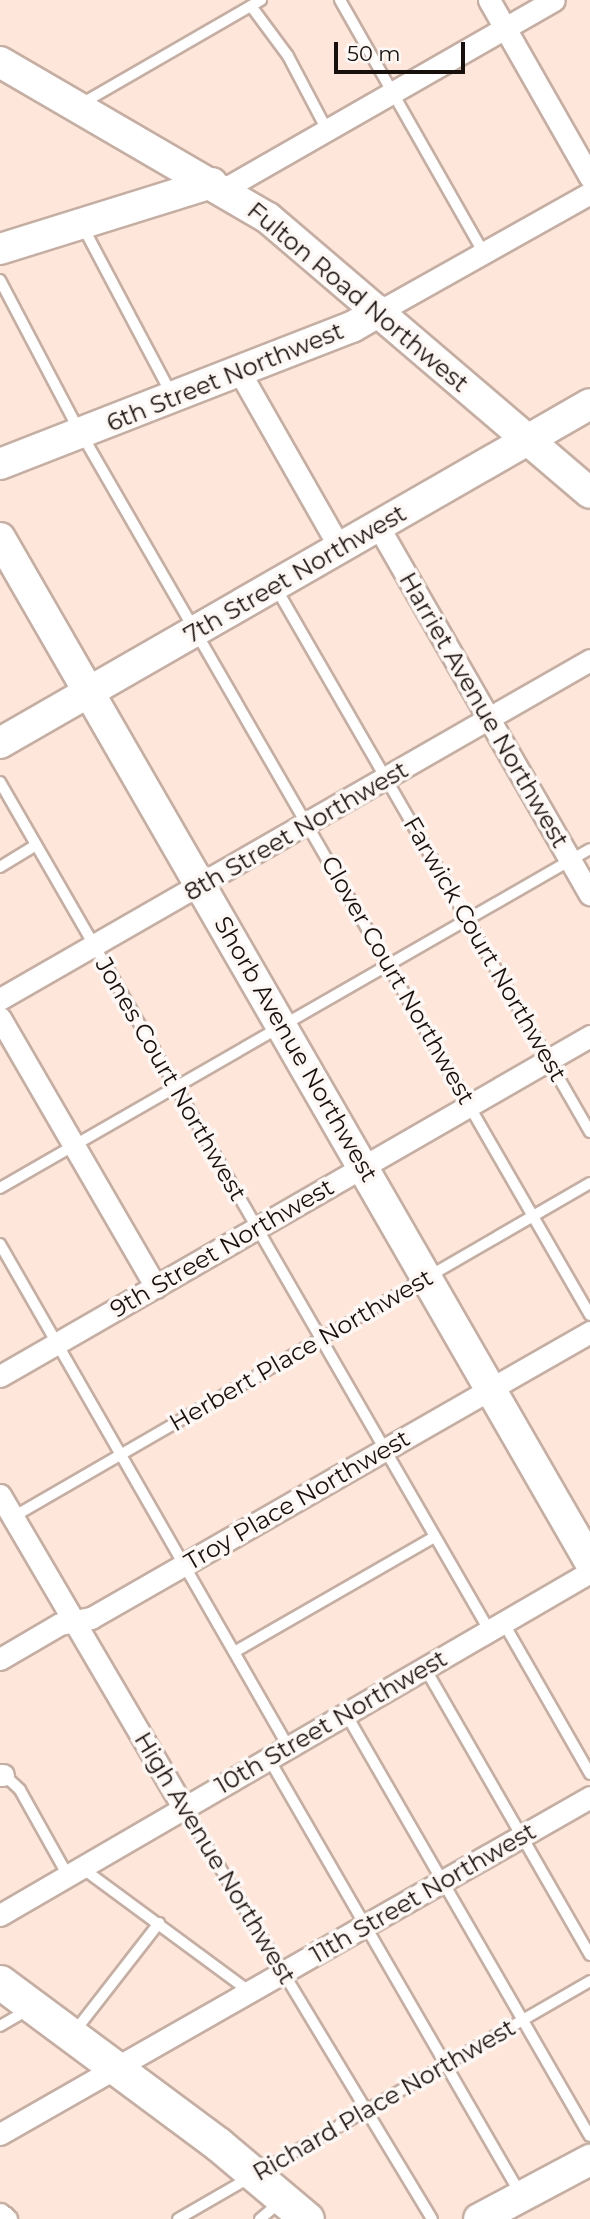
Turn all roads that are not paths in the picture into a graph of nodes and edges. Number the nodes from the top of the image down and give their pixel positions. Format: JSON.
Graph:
{"nodes":[{"id":1,"x":340,"y":0,"type":"edge"},
{"id":2,"x":489,"y":0,"type":"edge"},
{"id":3,"x":554,"y":0,"type":"edge"},
{"id":4,"x":256,"y":3,"type":"edge"},
{"id":5,"x":505,"y":28,"type":"junction"},
{"id":6,"x":0,"y":62,"type":"edge"},
{"id":7,"x":392,"y":93,"type":"junction"},
{"id":8,"x":76,"y":107,"type":"junction"},
{"id":9,"x":327,"y":130,"type":"junction"},
{"id":10,"x":590,"y":177,"type":"edge"},
{"id":11,"x":218,"y":186,"type":"junction"},
{"id":12,"x":590,"y":192,"type":"edge"},
{"id":13,"x":81,"y":225,"type":"junction"},
{"id":14,"x":0,"y":250,"type":"edge"},
{"id":15,"x":483,"y":252,"type":"junction"},
{"id":16,"x":0,"y":280,"type":"edge"},
{"id":17,"x":380,"y":311,"type":"junction"},
{"id":18,"x":239,"y":371,"type":"junction"},
{"id":19,"x":173,"y":397,"type":"junction"},
{"id":20,"x":590,"y":404,"type":"edge"},
{"id":21,"x":81,"y":433,"type":"junction"},
{"id":22,"x":528,"y":440,"type":"junction"},
{"id":23,"x":0,"y":464,"type":"edge"},
{"id":24,"x":590,"y":493,"type":"edge"},
{"id":25,"x":378,"y":526,"type":"junction"},
{"id":26,"x":0,"y":538,"type":"edge"},
{"id":27,"x":340,"y":548,"type":"junction"},
{"id":28,"x":275,"y":585,"type":"junction"},
{"id":29,"x":197,"y":630,"type":"junction"},
{"id":30,"x":590,"y":660,"type":"edge"},
{"id":31,"x":90,"y":691,"type":"junction"},
{"id":32,"x":490,"y":719,"type":"junction"},
{"id":33,"x":0,"y":743,"type":"edge"},
{"id":34,"x":387,"y":778,"type":"junction"},
{"id":35,"x":0,"y":782,"type":"edge"},
{"id":36,"x":307,"y":824,"type":"junction"},
{"id":37,"x":36,"y":845,"type":"junction"},
{"id":38,"x":590,"y":849,"type":"edge"},
{"id":39,"x":571,"y":860,"type":"junction"},
{"id":40,"x":0,"y":867,"type":"edge"},
{"id":41,"x":201,"y":885,"type":"junction"},
{"id":42,"x":590,"y":894,"type":"edge"},
{"id":43,"x":468,"y":919,"type":"junction"},
{"id":44,"x":94,"y":946,"type":"junction"},
{"id":45,"x":390,"y":965,"type":"junction"},
{"id":46,"x":0,"y":999,"type":"edge"},
{"id":47,"x":0,"y":1018,"type":"edge"},
{"id":48,"x":283,"y":1027,"type":"junction"},
{"id":49,"x":590,"y":1036,"type":"edge"},
{"id":50,"x":548,"y":1060,"type":"junction"},
{"id":51,"x":174,"y":1087,"type":"junction"},
{"id":52,"x":470,"y":1105,"type":"junction"},
{"id":53,"x":590,"y":1132,"type":"edge"},
{"id":54,"x":74,"y":1145,"type":"junction"},
{"id":55,"x":364,"y":1167,"type":"junction"},
{"id":56,"x":590,"y":1183,"type":"edge"},
{"id":57,"x":0,"y":1188,"type":"edge"},
{"id":58,"x":534,"y":1216,"type":"junction"},
{"id":59,"x":257,"y":1228,"type":"junction"},
{"id":60,"x":0,"y":1244,"type":"edge"},
{"id":61,"x":428,"y":1277,"type":"junction"},
{"id":62,"x":156,"y":1287,"type":"junction"},
{"id":63,"x":590,"y":1315,"type":"edge"},
{"id":64,"x":590,"y":1332,"type":"edge"},
{"id":65,"x":320,"y":1339,"type":"junction"},
{"id":66,"x":57,"y":1342,"type":"junction"},
{"id":67,"x":0,"y":1376,"type":"edge"},
{"id":68,"x":491,"y":1389,"type":"junction"},
{"id":69,"x":384,"y":1450,"type":"junction"},
{"id":70,"x":121,"y":1454,"type":"junction"},
{"id":71,"x":4,"y":1503,"type":"edge"},
{"id":72,"x":434,"y":1536,"type":"junction"},
{"id":73,"x":590,"y":1562,"type":"edge"},
{"id":74,"x":184,"y":1565,"type":"junction"},
{"id":75,"x":590,"y":1572,"type":"edge"},
{"id":76,"x":74,"y":1621,"type":"junction"},
{"id":77,"x":496,"y":1626,"type":"junction"},
{"id":78,"x":236,"y":1651,"type":"junction"},
{"id":79,"x":0,"y":1659,"type":"edge"},
{"id":80,"x":425,"y":1668,"type":"junction"},
{"id":81,"x":346,"y":1714,"type":"junction"},
{"id":82,"x":289,"y":1748,"type":"junction"},
{"id":83,"x":270,"y":1759,"type":"junction"},
{"id":84,"x":1,"y":1773,"type":"edge"},
{"id":85,"x":590,"y":1774,"type":"edge"},
{"id":86,"x":590,"y":1797,"type":"edge"},
{"id":87,"x":184,"y":1808,"type":"junction"},
{"id":88,"x":522,"y":1836,"type":"junction"},
{"id":89,"x":75,"y":1872,"type":"junction"},
{"id":90,"x":444,"y":1880,"type":"junction"},
{"id":91,"x":0,"y":1915,"type":"edge"},
{"id":92,"x":159,"y":1923,"type":"junction"},
{"id":93,"x":366,"y":1925,"type":"junction"},
{"id":94,"x":590,"y":1955,"type":"edge"},
{"id":95,"x":285,"y":1972,"type":"junction"},
{"id":96,"x":590,"y":1981,"type":"edge"},
{"id":97,"x":0,"y":1982,"type":"edge"},
{"id":98,"x":250,"y":1992,"type":"junction"},
{"id":99,"x":34,"y":2007,"type":"junction"},
{"id":100,"x":524,"y":2020,"type":"junction"},
{"id":101,"x":0,"y":2026,"type":"edge"},
{"id":102,"x":72,"y":2035,"type":"junction"},
{"id":103,"x":446,"y":2064,"type":"junction"},
{"id":104,"x":116,"y":2068,"type":"junction"},
{"id":105,"x":367,"y":2109,"type":"junction"},
{"id":106,"x":0,"y":2134,"type":"edge"},
{"id":107,"x":590,"y":2136,"type":"edge"},
{"id":108,"x":590,"y":2160,"type":"edge"},
{"id":109,"x":254,"y":2174,"type":"junction"},
{"id":110,"x":590,"y":2179,"type":"edge"},
{"id":111,"x":518,"y":2207,"type":"edge"},
{"id":112,"x":284,"y":2212,"type":"edge"},
{"id":113,"x":0,"y":2214,"type":"edge"},
{"id":114,"x":6,"y":2219,"type":"edge"},
{"id":115,"x":178,"y":2219,"type":"edge"},
{"id":116,"x":432,"y":2219,"type":"edge"},
{"id":117,"x":479,"y":2219,"type":"edge"}],
"edges":[{"from":1,"to":7,"type":"lane"},
{"from":2,"to":5,"type":"street"},
{"from":3,"to":5,"type":"street"},
{"from":4,"to":8,"type":"lane"},
{"from":4,"to":9,"type":"lane"},
{"from":5,"to":7,"type":"street"},
{"from":5,"to":10,"type":"street"},
{"from":6,"to":8,"type":"street","name":"Fulton Road Northwest"},
{"from":7,"to":9,"type":"street"},
{"from":7,"to":15,"type":"lane"},
{"from":8,"to":11,"type":"street","name":"Fulton Road Northwest"},
{"from":9,"to":11,"type":"street"},
{"from":11,"to":13,"type":"street"},
{"from":11,"to":17,"type":"street","name":"Fulton Road Northwest"},
{"from":12,"to":15,"type":"street","name":"6th Street Northwest"},
{"from":13,"to":14,"type":"street"},
{"from":13,"to":19,"type":"lane"},
{"from":15,"to":17,"type":"street","name":"6th Street Northwest"},
{"from":16,"to":21,"type":"lane","name":"Clover Court Northwest"},
{"from":17,"to":18,"type":"street","name":"6th Street Northwest"},
{"from":17,"to":22,"type":"street","name":"Fulton Road Northwest"},
{"from":18,"to":19,"type":"street","name":"6th Street Northwest"},
{"from":18,"to":27,"type":"street"},
{"from":19,"to":21,"type":"street","name":"6th Street Northwest"},
{"from":20,"to":22,"type":"street","name":"7th Street Northwest"},
{"from":21,"to":23,"type":"street","name":"6th Street Northwest"},
{"from":21,"to":29,"type":"lane","name":"Clover Court Northwest"},
{"from":22,"to":24,"type":"street","name":"Fulton Road Northwest"},
{"from":22,"to":25,"type":"street","name":"7th Street Northwest"},
{"from":25,"to":27,"type":"street","name":"7th Street Northwest"},
{"from":25,"to":32,"type":"street","name":"Harriet Avenue Northwest"},
{"from":26,"to":31,"type":"street","name":"Shorb Avenue Northwest"},
{"from":27,"to":28,"type":"street","name":"7th Street Northwest"},
{"from":28,"to":29,"type":"street","name":"7th Street Northwest"},
{"from":28,"to":34,"type":"lane","name":"Farwick Court Northwest"},
{"from":29,"to":31,"type":"street","name":"7th Street Northwest"},
{"from":29,"to":36,"type":"lane","name":"Clover Court Northwest"},
{"from":30,"to":32,"type":"street","name":"8th Street Northwest"},
{"from":31,"to":33,"type":"street","name":"7th Street Northwest"},
{"from":31,"to":41,"type":"street","name":"Shorb Avenue Northwest"},
{"from":32,"to":34,"type":"street","name":"8th Street Northwest"},
{"from":32,"to":39,"type":"street","name":"Harriet Avenue Northwest"},
{"from":34,"to":36,"type":"street","name":"8th Street Northwest"},
{"from":34,"to":43,"type":"lane","name":"Farwick Court Northwest"},
{"from":35,"to":37,"type":"lane","name":"Jones Court Northwest"},
{"from":36,"to":41,"type":"street","name":"8th Street Northwest"},
{"from":36,"to":45,"type":"lane","name":"Clover Court Northwest"},
{"from":37,"to":40,"type":"lane"},
{"from":37,"to":44,"type":"lane","name":"Jones Court Northwest"},
{"from":38,"to":39,"type":"lane"},
{"from":39,"to":42,"type":"street","name":"Harriet Avenue Northwest"},
{"from":39,"to":43,"type":"lane"},
{"from":41,"to":44,"type":"street","name":"8th Street Northwest"},
{"from":41,"to":48,"type":"street","name":"Shorb Avenue Northwest"},
{"from":43,"to":45,"type":"lane"},
{"from":43,"to":50,"type":"lane","name":"Farwick Court Northwest"},
{"from":44,"to":46,"type":"street","name":"8th Street Northwest"},
{"from":44,"to":51,"type":"lane","name":"Jones Court Northwest"},
{"from":45,"to":48,"type":"lane"},
{"from":45,"to":52,"type":"lane","name":"Clover Court Northwest"},
{"from":47,"to":54,"type":"street"},
{"from":48,"to":51,"type":"lane"},
{"from":48,"to":55,"type":"street","name":"Shorb Avenue Northwest"},
{"from":49,"to":50,"type":"street","name":"9th Street Northwest"},
{"from":50,"to":52,"type":"street","name":"9th Street Northwest"},
{"from":50,"to":53,"type":"lane","name":"Farwick Court Northwest"},
{"from":51,"to":54,"type":"lane"},
{"from":51,"to":59,"type":"lane","name":"Jones Court Northwest"},
{"from":52,"to":55,"type":"street","name":"9th Street Northwest"},
{"from":52,"to":58,"type":"lane","name":"Clover Court Northwest"},
{"from":54,"to":57,"type":"lane"},
{"from":54,"to":62,"type":"street"},
{"from":55,"to":59,"type":"street","name":"9th Street Northwest"},
{"from":55,"to":61,"type":"street","name":"Shorb Avenue Northwest"},
{"from":56,"to":58,"type":"lane","name":"Herbert Place Northwest"},
{"from":58,"to":61,"type":"lane","name":"Herbert Place Northwest"},
{"from":58,"to":63,"type":"lane","name":"Clover Court Northwest"},
{"from":59,"to":62,"type":"street","name":"9th Street Northwest"},
{"from":59,"to":65,"type":"lane","name":"Jones Court Northwest"},
{"from":60,"to":66,"type":"lane"},
{"from":61,"to":65,"type":"lane","name":"Herbert Place Northwest"},
{"from":61,"to":68,"type":"street","name":"Shorb Avenue Northwest"},
{"from":62,"to":66,"type":"street","name":"9th Street Northwest"},
{"from":64,"to":68,"type":"street","name":"Troy Place Northwest"},
{"from":65,"to":69,"type":"lane","name":"Jones Court Northwest"},
{"from":65,"to":70,"type":"lane","name":"Herbert Place Northwest"},
{"from":66,"to":67,"type":"street","name":"9th Street Northwest"},
{"from":66,"to":70,"type":"lane"},
{"from":68,"to":69,"type":"street","name":"Troy Place Northwest"},
{"from":68,"to":73,"type":"street","name":"Shorb Avenue Northwest"},
{"from":69,"to":72,"type":"lane","name":"Jones Court Northwest"},
{"from":69,"to":74,"type":"street","name":"Troy Place Northwest"},
{"from":70,"to":71,"type":"lane","name":"Herbert Place Northwest"},
{"from":70,"to":74,"type":"lane"},
{"from":71,"to":76,"type":"street","name":"High Avenue Northwest"},
{"from":72,"to":77,"type":"lane","name":"Jones Court Northwest"},
{"from":72,"to":78,"type":"lane"},
{"from":74,"to":76,"type":"street","name":"Troy Place Northwest"},
{"from":74,"to":78,"type":"lane"},
{"from":75,"to":77,"type":"street","name":"10th Street Northwest"},
{"from":76,"to":79,"type":"street","name":"Troy Place Northwest"},
{"from":76,"to":87,"type":"street","name":"High Avenue Northwest"},
{"from":77,"to":80,"type":"street","name":"10th Street Northwest"},
{"from":77,"to":85,"type":"lane","name":"Jones Court Northwest"},
{"from":78,"to":82,"type":"lane"},
{"from":80,"to":81,"type":"street","name":"10th Street Northwest"},
{"from":80,"to":88,"type":"lane"},
{"from":81,"to":82,"type":"street","name":"10th Street Northwest"},
{"from":81,"to":90,"type":"lane"},
{"from":82,"to":83,"type":"street","name":"10th Street Northwest"},
{"from":83,"to":87,"type":"street","name":"10th Street Northwest"},
{"from":83,"to":93,"type":"lane"},
{"from":84,"to":89,"type":"lane"},
{"from":86,"to":88,"type":"street","name":"11th Street Northwest"},
{"from":87,"to":89,"type":"street","name":"10th Street Northwest"},
{"from":87,"to":95,"type":"lane","name":"High Avenue Northwest"},
{"from":88,"to":90,"type":"street","name":"11th Street Northwest"},
{"from":88,"to":94,"type":"lane"},
{"from":89,"to":91,"type":"street","name":"10th Street Northwest"},
{"from":89,"to":92,"type":"lane"},
{"from":90,"to":93,"type":"street","name":"11th Street Northwest"},
{"from":90,"to":100,"type":"lane"},
{"from":92,"to":98,"type":"lane"},
{"from":92,"to":102,"type":"lane"},
{"from":93,"to":95,"type":"street","name":"11th Street Northwest"},
{"from":93,"to":103,"type":"lane"},
{"from":95,"to":98,"type":"street","name":"11th Street Northwest"},
{"from":95,"to":105,"type":"lane","name":"High Avenue Northwest"},
{"from":96,"to":100,"type":"lane","name":"Richard Place Northwest"},
{"from":97,"to":99,"type":"main road"},
{"from":98,"to":104,"type":"street","name":"11th Street Northwest"},
{"from":99,"to":101,"type":"lane"},
{"from":99,"to":102,"type":"main road"},
{"from":100,"to":103,"type":"lane","name":"Richard Place Northwest"},
{"from":100,"to":107,"type":"lane"},
{"from":102,"to":104,"type":"main road"},
{"from":103,"to":105,"type":"lane","name":"Richard Place Northwest"},
{"from":103,"to":111,"type":"lane"},
{"from":104,"to":106,"type":"street","name":"11th Street Northwest"},
{"from":104,"to":109,"type":"main road"},
{"from":105,"to":109,"type":"lane","name":"Richard Place Northwest"},
{"from":105,"to":116,"type":"lane","name":"High Avenue Northwest"},
{"from":108,"to":111,"type":"street"},
{"from":109,"to":112,"type":"main road"},
{"from":109,"to":115,"type":"lane","name":"Richard Place Northwest"},
{"from":110,"to":111,"type":"street"},
{"from":111,"to":117,"type":"street"},
{"from":113,"to":114,"type":"street"}]}
